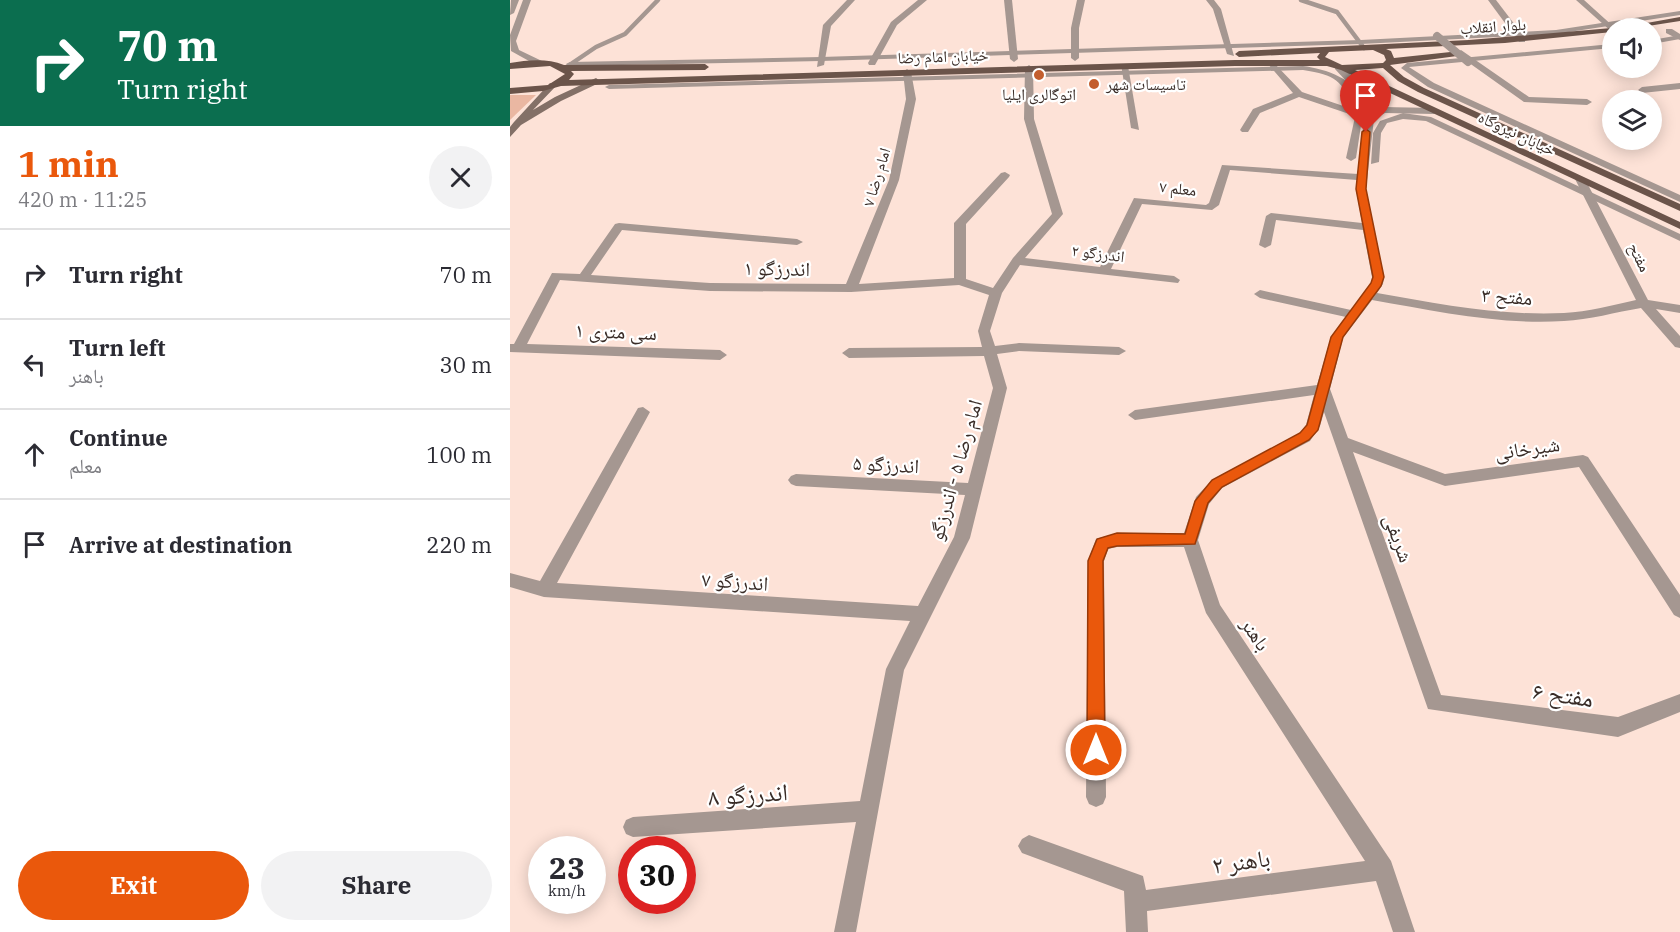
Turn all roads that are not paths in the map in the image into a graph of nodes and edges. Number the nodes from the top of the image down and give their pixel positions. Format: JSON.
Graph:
{"nodes":[{"id":1,"x":515,"y":0,"type":"edge"},
{"id":2,"x":527,"y":0,"type":"edge"},
{"id":3,"x":658,"y":0,"type":"edge"},
{"id":4,"x":851,"y":0,"type":"edge"},
{"id":5,"x":923,"y":0,"type":"edge"},
{"id":6,"x":1008,"y":0,"type":"edge"},
{"id":7,"x":1081,"y":0,"type":"edge"},
{"id":8,"x":1210,"y":0,"type":"edge"},
{"id":9,"x":1301,"y":0,"type":"edge"},
{"id":10,"x":1492,"y":0,"type":"edge"},
{"id":11,"x":1580,"y":0,"type":"edge"},
{"id":12,"x":510,"y":14,"type":"edge"},
{"id":13,"x":1680,"y":14,"type":"edge"},
{"id":14,"x":1660,"y":18,"type":"edge"},
{"id":15,"x":1680,"y":19,"type":"edge"},
{"id":16,"x":1602,"y":21,"type":"edge"},
{"id":17,"x":1662,"y":22,"type":"edge"},
{"id":18,"x":1602,"y":29,"type":"edge"},
{"id":19,"x":1669,"y":31,"type":"joint"},
{"id":20,"x":1662,"y":32,"type":"edge"},
{"id":21,"x":1679,"y":35,"type":"edge"},
{"id":22,"x":1437,"y":36,"type":"dead end"},
{"id":23,"x":1520,"y":37,"type":"junction"},
{"id":24,"x":1662,"y":39,"type":"edge"},
{"id":25,"x":1602,"y":41,"type":"edge"},
{"id":26,"x":1363,"y":45,"type":"junction"},
{"id":27,"x":1418,"y":46,"type":"junction"},
{"id":28,"x":1602,"y":47,"type":"edge"},
{"id":29,"x":1375,"y":48,"type":"junction"},
{"id":30,"x":1230,"y":50,"type":"junction"},
{"id":31,"x":1326,"y":50,"type":"junction"},
{"id":32,"x":1269,"y":53,"type":"junction"},
{"id":33,"x":1461,"y":53,"type":"junction"},
{"id":34,"x":1075,"y":55,"type":"junction"},
{"id":35,"x":1014,"y":56,"type":"junction"},
{"id":36,"x":1428,"y":57,"type":"junction"},
{"id":37,"x":874,"y":60,"type":"junction"},
{"id":38,"x":1468,"y":61,"type":"junction"},
{"id":39,"x":820,"y":62,"type":"junction"},
{"id":40,"x":1388,"y":63,"type":"junction"},
{"id":41,"x":541,"y":64,"type":"junction"},
{"id":42,"x":1275,"y":65,"type":"junction"},
{"id":43,"x":510,"y":66,"type":"edge"},
{"id":44,"x":567,"y":66,"type":"junction"},
{"id":45,"x":1336,"y":66,"type":"junction"},
{"id":46,"x":609,"y":68,"type":"junction"},
{"id":47,"x":1125,"y":69,"type":"junction"},
{"id":48,"x":1029,"y":72,"type":"junction"},
{"id":49,"x":907,"y":76,"type":"junction"},
{"id":50,"x":655,"y":78,"type":"junction"},
{"id":51,"x":596,"y":81,"type":"junction"},
{"id":52,"x":556,"y":84,"type":"junction"},
{"id":53,"x":1680,"y":86,"type":"edge"},
{"id":54,"x":609,"y":87,"type":"dead end"},
{"id":55,"x":1421,"y":90,"type":"junction"},
{"id":56,"x":1642,"y":90,"type":"dead end"},
{"id":57,"x":510,"y":91,"type":"edge"},
{"id":58,"x":1299,"y":93,"type":"junction"},
{"id":59,"x":1404,"y":97,"type":"junction"},
{"id":60,"x":1587,"y":102,"type":"dead end"},
{"id":61,"x":1357,"y":108,"type":"dead end"},
{"id":62,"x":1434,"y":111,"type":"junction"},
{"id":63,"x":1363,"y":118,"type":"junction"},
{"id":64,"x":517,"y":124,"type":"junction"},
{"id":65,"x":1136,"y":128,"type":"dead end"},
{"id":66,"x":1245,"y":130,"type":"dead end"},
{"id":67,"x":510,"y":134,"type":"edge"},
{"id":68,"x":1351,"y":158,"type":"dead end"},
{"id":69,"x":1374,"y":162,"type":"dead end"},
{"id":70,"x":1005,"y":175,"type":"dead end"},
{"id":71,"x":1361,"y":177,"type":"junction"},
{"id":72,"x":1580,"y":179,"type":"junction"},
{"id":73,"x":1588,"y":194,"type":"junction"},
{"id":74,"x":1680,"y":199,"type":"edge"},
{"id":75,"x":1680,"y":208,"type":"edge"},
{"id":76,"x":1367,"y":226,"type":"junction"},
{"id":77,"x":1680,"y":226,"type":"edge"},
{"id":78,"x":1680,"y":238,"type":"edge"},
{"id":79,"x":797,"y":242,"type":"dead end"},
{"id":80,"x":1265,"y":245,"type":"dead end"},
{"id":81,"x":1017,"y":261,"type":"junction"},
{"id":82,"x":1105,"y":270,"type":"junction"},
{"id":83,"x":583,"y":278,"type":"junction"},
{"id":84,"x":1174,"y":280,"type":"dead end"},
{"id":85,"x":960,"y":281,"type":"junction"},
{"id":86,"x":851,"y":288,"type":"junction"},
{"id":87,"x":996,"y":293,"type":"junction"},
{"id":88,"x":1260,"y":294,"type":"dead end"},
{"id":89,"x":1367,"y":295,"type":"junction"},
{"id":90,"x":1644,"y":303,"type":"junction"},
{"id":91,"x":1680,"y":309,"type":"edge"},
{"id":92,"x":1353,"y":314,"type":"junction"},
{"id":93,"x":1680,"y":344,"type":"edge"},
{"id":94,"x":514,"y":347,"type":"edge"},
{"id":95,"x":990,"y":351,"type":"junction"},
{"id":96,"x":1119,"y":351,"type":"dead end"},
{"id":97,"x":849,"y":353,"type":"dead end"},
{"id":98,"x":720,"y":355,"type":"dead end"},
{"id":99,"x":1323,"y":388,"type":"junction"},
{"id":100,"x":643,"y":412,"type":"dead end"},
{"id":101,"x":1135,"y":415,"type":"dead end"},
{"id":102,"x":1342,"y":442,"type":"junction"},
{"id":103,"x":796,"y":480,"type":"dead end"},
{"id":104,"x":974,"y":489,"type":"junction"},
{"id":105,"x":1190,"y":540,"type":"junction"},
{"id":106,"x":510,"y":580,"type":"edge"},
{"id":107,"x":544,"y":590,"type":"junction"},
{"id":108,"x":1680,"y":610,"type":"edge"},
{"id":109,"x":923,"y":614,"type":"junction"},
{"id":110,"x":1435,"y":702,"type":"joint"},
{"id":111,"x":1680,"y":703,"type":"edge"},
{"id":112,"x":1096,"y":797,"type":"dead end"},
{"id":113,"x":868,"y":811,"type":"junction"},
{"id":114,"x":633,"y":828,"type":"dead end"},
{"id":115,"x":1029,"y":846,"type":"dead end"},
{"id":116,"x":1383,"y":869,"type":"junction"},
{"id":117,"x":1136,"y":902,"type":"junction"},
{"id":118,"x":845,"y":932,"type":"edge"},
{"id":119,"x":1137,"y":932,"type":"edge"},
{"id":120,"x":1404,"y":932,"type":"edge"}],
"edges":[{"from":1,"to":12,"type":"street"},
{"from":2,"to":41,"type":"street"},
{"from":3,"to":44,"type":"lane"},
{"from":4,"to":39,"type":"street"},
{"from":5,"to":37,"type":"street"},
{"from":6,"to":35,"type":"street"},
{"from":7,"to":34,"type":"street"},
{"from":8,"to":30,"type":"street"},
{"from":9,"to":26,"type":"lane"},
{"from":10,"to":23,"type":"street"},
{"from":11,"to":16,"type":"street"},
{"from":13,"to":14,"type":"street"},
{"from":15,"to":17,"type":"main road"},
{"from":18,"to":23,"type":"main road","name":"بلوار انقلاب"},
{"from":19,"to":20,"type":"main road"},
{"from":19,"to":21,"type":"street"},
{"from":21,"to":24,"type":"street"},
{"from":22,"to":38,"type":"street","bridge":true},
{"from":23,"to":26,"type":"street"},
{"from":23,"to":27,"type":"main road","name":"بلوار انقلاب"},
{"from":25,"to":33,"type":"main road","name":"بلوار انقلاب"},
{"from":26,"to":29,"type":"main road","name":"بلوار انقلاب"},
{"from":26,"to":30,"type":"street"},
{"from":26,"to":31,"type":"main road","name":"خیابان امام رضا"},
{"from":27,"to":29,"type":"main road","name":"بلوار انقلاب"},
{"from":27,"to":36,"type":"main road"},
{"from":28,"to":38,"type":"street"},
{"from":29,"to":40,"type":"main road","name":"خیابان نیروگاه"},
{"from":30,"to":32,"type":"main road","name":"خیابان امام رضا"},
{"from":30,"to":34,"type":"main road","name":"خیابان امام رضا"},
{"from":31,"to":32,"type":"main road","name":"خیابان امام رضا"},
{"from":31,"to":45,"type":"main road"},
{"from":32,"to":42,"type":"main road"},
{"from":33,"to":36,"type":"main road","name":"بلوار انقلاب"},
{"from":33,"to":38,"type":"street"},
{"from":34,"to":35,"type":"main road","name":"خیابان امام رضا"},
{"from":35,"to":37,"type":"main road","name":"خیابان امام رضا"},
{"from":36,"to":40,"type":"main road","name":"بلوار انقلاب"},
{"from":37,"to":39,"type":"main road","name":"خیابان امام رضا"},
{"from":38,"to":60,"type":"street"},
{"from":38,"to":74,"type":"street"},
{"from":39,"to":44,"type":"street"},
{"from":39,"to":46,"type":"main road","name":"خیابان امام رضا"},
{"from":40,"to":45,"type":"main road","name":"بلوار انقلاب"},
{"from":40,"to":55,"type":"main road","name":"خیابان نیروگاه"},
{"from":41,"to":43,"type":"main road","name":"خیابان امام رضا"},
{"from":41,"to":44,"type":"main road","name":"خیابان امام رضا"},
{"from":42,"to":45,"type":"main road","name":"خیابان امام رضا"},
{"from":42,"to":47,"type":"main road","name":"خیابان امام رضا"},
{"from":42,"to":58,"type":"street"},
{"from":42,"to":61,"type":"street"},
{"from":44,"to":46,"type":"main road","name":"خیابان امام رضا"},
{"from":44,"to":52,"type":"main road"},
{"from":45,"to":59,"type":"main road","name":"خیابان نیروگاه"},
{"from":45,"to":63,"type":"street"},
{"from":46,"to":50,"type":"main road"},
{"from":47,"to":48,"type":"main road","name":"خیابان امام رضا"},
{"from":47,"to":65,"type":"street"},
{"from":48,"to":49,"type":"main road","name":"خیابان امام رضا"},
{"from":48,"to":81,"type":"street","name":"امام رضا ۵ - اندرزگو"},
{"from":49,"to":50,"type":"main road","name":"خیابان امام رضا"},
{"from":49,"to":54,"type":"street"},
{"from":49,"to":86,"type":"street","name":"امام رضا ۷"},
{"from":50,"to":51,"type":"main road","name":"خیابان امام رضا"},
{"from":51,"to":52,"type":"main road","name":"خیابان امام رضا"},
{"from":51,"to":64,"type":"main road"},
{"from":52,"to":57,"type":"main road","name":"خیابان امام رضا"},
{"from":52,"to":64,"type":"main road"},
{"from":53,"to":56,"type":"street"},
{"from":55,"to":59,"type":"main road"},
{"from":55,"to":75,"type":"main road","name":"خیابان نیروگاه"},
{"from":58,"to":63,"type":"street"},
{"from":58,"to":66,"type":"street"},
{"from":59,"to":62,"type":"main road","name":"خیابان نیروگاه"},
{"from":62,"to":63,"type":"street"},
{"from":62,"to":72,"type":"main road","name":"خیابان نیروگاه"},
{"from":63,"to":68,"type":"street"},
{"from":63,"to":71,"type":"street"},
{"from":64,"to":67,"type":"main road"},
{"from":69,"to":73,"type":"street"},
{"from":70,"to":85,"type":"street"},
{"from":71,"to":76,"type":"street"},
{"from":71,"to":82,"type":"street","name":"معلم ۷"},
{"from":72,"to":73,"type":"street","name":"مفتح"},
{"from":72,"to":77,"type":"main road","name":"خیابان نیروگاه"},
{"from":73,"to":78,"type":"street"},
{"from":73,"to":90,"type":"street","name":"مفتح"},
{"from":76,"to":80,"type":"street"},
{"from":76,"to":89,"type":"street"},
{"from":79,"to":83,"type":"street"},
{"from":81,"to":82,"type":"street","name":"اندرزگو ۲"},
{"from":81,"to":87,"type":"street","name":"امام رضا ۵ - اندرزگو"},
{"from":82,"to":84,"type":"street","name":"اندرزگو ۲"},
{"from":83,"to":86,"type":"street","name":"اندرزگو ۱"},
{"from":83,"to":94,"type":"street","name":"اندرزگو ۱"},
{"from":85,"to":86,"type":"street","name":"اندرزگو ۱"},
{"from":85,"to":87,"type":"street","name":"اندرزگو ۱"},
{"from":87,"to":95,"type":"street","name":"امام رضا ۵ - اندرزگو"},
{"from":88,"to":92,"type":"street"},
{"from":89,"to":90,"type":"street","name":"مفتح ۳"},
{"from":89,"to":92,"type":"street"},
{"from":90,"to":91,"type":"street","name":"مفتح ۳"},
{"from":90,"to":93,"type":"street","name":"مفتح"},
{"from":92,"to":99,"type":"street"},
{"from":94,"to":98,"type":"street","name":"سی متری ۱"},
{"from":95,"to":96,"type":"street"},
{"from":95,"to":97,"type":"street"},
{"from":95,"to":104,"type":"street","name":"امام رضا ۵ - اندرزگو"},
{"from":99,"to":101,"type":"street"},
{"from":99,"to":102,"type":"street","name":"شریفی"},
{"from":99,"to":105,"type":"street"},
{"from":100,"to":107,"type":"street"},
{"from":102,"to":108,"type":"street","name":"شیرخانی"},
{"from":102,"to":110,"type":"street","name":"شریفی"},
{"from":103,"to":104,"type":"street","name":"اندرزگو ۵"},
{"from":104,"to":109,"type":"street","name":"امام رضا ۵ - اندرزگو"},
{"from":105,"to":112,"type":"street"},
{"from":105,"to":116,"type":"street","name":"باهنر"},
{"from":106,"to":107,"type":"street","name":"اندرزگو ۷"},
{"from":107,"to":109,"type":"street","name":"اندرزگو ۷"},
{"from":109,"to":113,"type":"street","name":"امام رضا ۵ - اندرزگو"},
{"from":110,"to":111,"type":"street","name":"مفتح ۶"},
{"from":113,"to":114,"type":"street","name":"اندرزگو ۸"},
{"from":113,"to":118,"type":"street","name":"امام رضا ۵ - اندرزگو"},
{"from":115,"to":117,"type":"street"},
{"from":116,"to":117,"type":"street","name":"باهنر ۲"},
{"from":116,"to":120,"type":"street","name":"باهنر"},
{"from":117,"to":119,"type":"street"}]}
